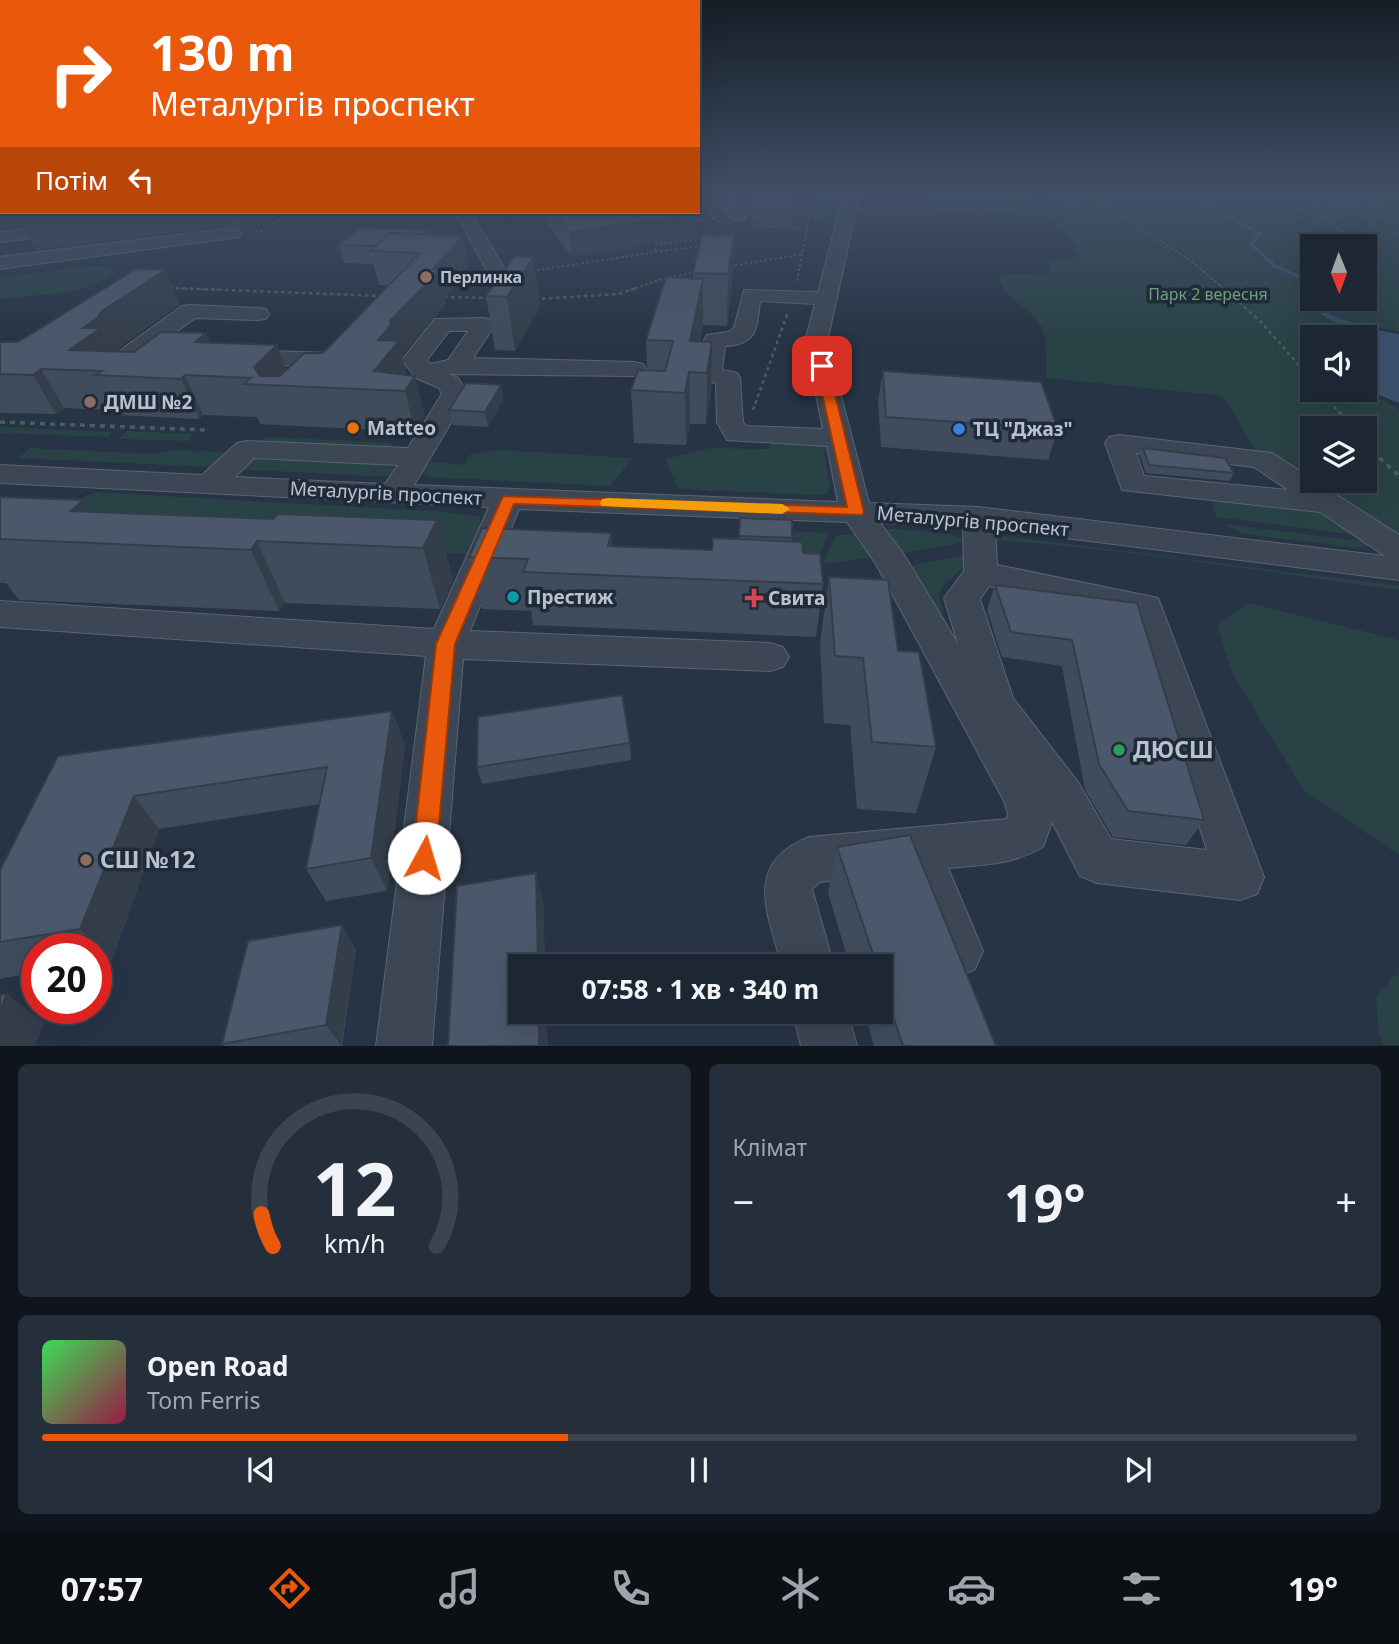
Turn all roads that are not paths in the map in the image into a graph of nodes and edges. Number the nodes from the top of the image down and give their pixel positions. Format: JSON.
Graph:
{"nodes":[{"id":1,"x":162,"y":242,"type":"edge"},
{"id":2,"x":480,"y":242,"type":"edge"},
{"id":3,"x":840,"y":242,"type":"edge"},
{"id":4,"x":0,"y":262,"type":"edge"},
{"id":5,"x":500,"y":296,"type":"edge"},
{"id":6,"x":827,"y":299,"type":"junction"},
{"id":7,"x":258,"y":314,"type":"dead end"},
{"id":8,"x":197,"y":356,"type":"edge"},
{"id":9,"x":223,"y":357,"type":"edge"},
{"id":10,"x":456,"y":365,"type":"junction"},
{"id":11,"x":634,"y":369,"type":"dead end"},
{"id":12,"x":425,"y":373,"type":"junction"},
{"id":13,"x":312,"y":379,"type":"edge"},
{"id":14,"x":268,"y":425,"type":"dead end"},
{"id":15,"x":839,"y":438,"type":"junction"},
{"id":16,"x":247,"y":449,"type":"junction"},
{"id":17,"x":1199,"y":452,"type":"junction"},
{"id":18,"x":416,"y":457,"type":"junction"},
{"id":19,"x":0,"y":474,"type":"edge"},
{"id":20,"x":75,"y":477,"type":"junction"},
{"id":21,"x":211,"y":484,"type":"junction"},
{"id":22,"x":1203,"y":491,"type":"junction"},
{"id":23,"x":394,"y":494,"type":"junction"},
{"id":24,"x":508,"y":499,"type":"junction"},
{"id":25,"x":44,"y":503,"type":"edge"},
{"id":26,"x":1328,"y":503,"type":"junction"},
{"id":27,"x":856,"y":512,"type":"junction"},
{"id":28,"x":978,"y":517,"type":"junction"},
{"id":29,"x":1204,"y":543,"type":"junction"},
{"id":30,"x":1399,"y":550,"type":"edge"},
{"id":31,"x":1399,"y":569,"type":"edge"},
{"id":32,"x":981,"y":573,"type":"junction"},
{"id":33,"x":0,"y":614,"type":"edge"},
{"id":34,"x":446,"y":644,"type":"junction"},
{"id":35,"x":769,"y":657,"type":"dead end"},
{"id":36,"x":916,"y":849,"type":"junction"},
{"id":37,"x":805,"y":954,"type":"edge"},
{"id":38,"x":975,"y":996,"type":"edge"},
{"id":39,"x":823,"y":1024,"type":"edge"},
{"id":40,"x":404,"y":1045,"type":"edge"},
{"id":41,"x":828,"y":1045,"type":"edge"}],
"edges":[{"from":1,"to":4,"type":"street"},
{"from":2,"to":5,"type":"street"},
{"from":3,"to":6,"type":"street"},
{"from":6,"to":15,"type":"street"},
{"from":6,"to":15,"type":"street"},
{"from":7,"to":8,"type":"street"},
{"from":9,"to":13,"type":"street"},
{"from":10,"to":11,"type":"street"},
{"from":10,"to":12,"type":"street"},
{"from":10,"to":12,"type":"street"},
{"from":12,"to":18,"type":"street"},
{"from":14,"to":16,"type":"street"},
{"from":15,"to":27,"type":"street"},
{"from":16,"to":18,"type":"street"},
{"from":16,"to":21,"type":"street"},
{"from":17,"to":22,"type":"street"},
{"from":17,"to":22,"type":"street"},
{"from":17,"to":26,"type":"street"},
{"from":18,"to":23,"type":"street"},
{"from":19,"to":20,"type":"street","name":"Металургів проспект"},
{"from":20,"to":21,"type":"street","name":"Металургів проспект"},
{"from":20,"to":25,"type":"street"},
{"from":21,"to":23,"type":"street","name":"Металургів проспект"},
{"from":22,"to":26,"type":"street"},
{"from":22,"to":29,"type":"street"},
{"from":23,"to":24,"type":"street","name":"Металургів проспект"},
{"from":24,"to":27,"type":"street","name":"Металургів проспект"},
{"from":24,"to":34,"type":"street"},
{"from":26,"to":30,"type":"street"},
{"from":27,"to":28,"type":"street","name":"Металургів проспект"},
{"from":27,"to":36,"type":"street"},
{"from":28,"to":29,"type":"street","name":"Металургів проспект"},
{"from":28,"to":32,"type":"street"},
{"from":29,"to":31,"type":"street","name":"Металургів проспект"},
{"from":32,"to":32,"type":"street"},
{"from":33,"to":34,"type":"street"},
{"from":34,"to":35,"type":"street"},
{"from":34,"to":40,"type":"street"},
{"from":36,"to":37,"type":"street"},
{"from":36,"to":38,"type":"street"},
{"from":39,"to":41,"type":"street"}]}
